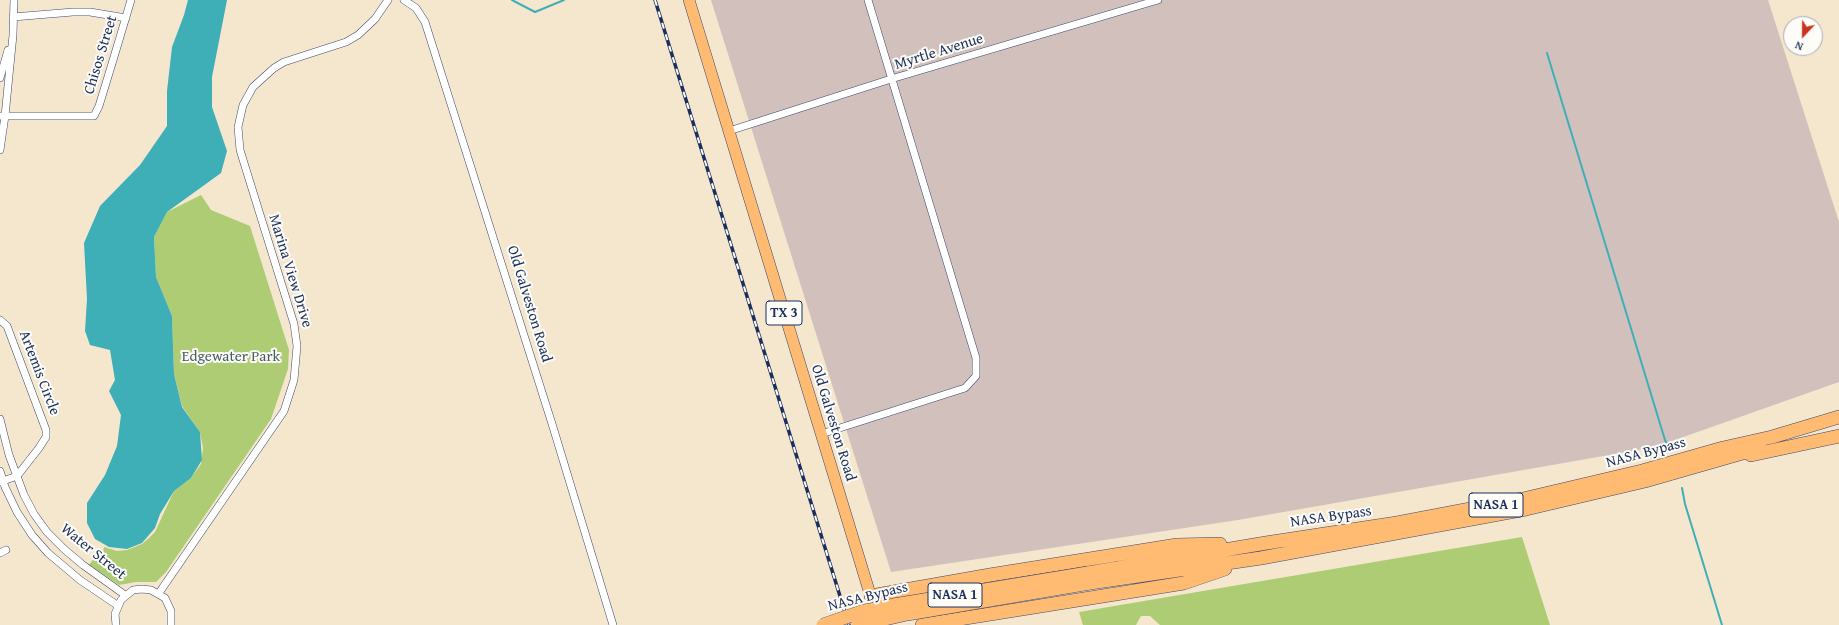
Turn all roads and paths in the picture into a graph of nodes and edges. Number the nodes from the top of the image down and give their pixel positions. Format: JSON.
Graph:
{"nodes":[{"id":1,"x":14,"y":0,"type":"edge"},
{"id":2,"x":131,"y":0,"type":"edge"},
{"id":3,"x":388,"y":0,"type":"edge"},
{"id":4,"x":404,"y":0,"type":"edge"},
{"id":5,"x":689,"y":0,"type":"edge"},
{"id":6,"x":868,"y":0,"type":"edge"},
{"id":7,"x":1158,"y":0,"type":"edge"},
{"id":8,"x":1145,"y":2,"type":"edge"},
{"id":9,"x":13,"y":17,"type":"junction"},
{"id":10,"x":126,"y":18,"type":"junction"},
{"id":11,"x":13,"y":35,"type":"junction"},
{"id":12,"x":0,"y":78,"type":"edge"},
{"id":13,"x":891,"y":80,"type":"junction"},
{"id":14,"x":3,"y":116,"type":"edge"},
{"id":15,"x":728,"y":131,"type":"junction"},
{"id":16,"x":0,"y":150,"type":"edge"},
{"id":17,"x":0,"y":320,"type":"edge"},
{"id":18,"x":1839,"y":408,"type":"edge"},
{"id":19,"x":1839,"y":417,"type":"edge"},
{"id":20,"x":0,"y":419,"type":"edge"},
{"id":21,"x":1839,"y":425,"type":"edge"},
{"id":22,"x":821,"y":434,"type":"junction"},
{"id":23,"x":1839,"y":436,"type":"edge"},
{"id":24,"x":1723,"y":448,"type":"junction"},
{"id":25,"x":1684,"y":470,"type":"junction"},
{"id":26,"x":0,"y":471,"type":"edge"},
{"id":27,"x":17,"y":476,"type":"junction"},
{"id":28,"x":2,"y":482,"type":"edge"},
{"id":29,"x":1266,"y":543,"type":"junction"},
{"id":30,"x":1261,"y":558,"type":"junction"},
{"id":31,"x":990,"y":575,"type":"junction"},
{"id":32,"x":1089,"y":578,"type":"junction"},
{"id":33,"x":159,"y":593,"type":"junction"},
{"id":34,"x":125,"y":595,"type":"junction"},
{"id":35,"x":871,"y":596,"type":"junction"},
{"id":36,"x":118,"y":605,"type":"junction"},
{"id":37,"x":1001,"y":613,"type":"junction"},
{"id":38,"x":116,"y":625,"type":"edge"},
{"id":39,"x":171,"y":625,"type":"edge"},
{"id":40,"x":613,"y":625,"type":"edge"},
{"id":41,"x":823,"y":625,"type":"edge"},
{"id":42,"x":858,"y":625,"type":"edge"},
{"id":43,"x":880,"y":625,"type":"edge"},
{"id":44,"x":922,"y":625,"type":"edge"}],
"edges":[{"from":1,"to":9,"type":"street"},
{"from":2,"to":10,"type":"street","name":"Chisos Street"},
{"from":3,"to":33,"type":"street","name":"Marina View Drive"},
{"from":4,"to":40,"type":"street","name":"Old Galveston Road"},
{"from":5,"to":15,"type":"main road","name":"Old Galveston Road","number":"TX 3"},
{"from":6,"to":13,"type":"street"},
{"from":7,"to":8,"type":"street","name":"Myrtle Avenue"},
{"from":8,"to":13,"type":"street","name":"Myrtle Avenue"},
{"from":9,"to":10,"type":"street"},
{"from":9,"to":11,"type":"street"},
{"from":10,"to":14,"type":"street","name":"Chisos Street"},
{"from":11,"to":12,"type":"street"},
{"from":11,"to":14,"type":"street"},
{"from":13,"to":15,"type":"street","name":"Myrtle Avenue"},
{"from":13,"to":22,"type":"street"},
{"from":14,"to":16,"type":"street"},
{"from":15,"to":22,"type":"main road","name":"Old Galveston Road","number":"TX 3"},
{"from":17,"to":27,"type":"street","name":"Artemis Circle"},
{"from":18,"to":24,"type":"highway"},
{"from":19,"to":24,"type":"highway","name":"NASA Bypass","number":"NASA 1"},
{"from":20,"to":27,"type":"street","name":"Water Street"},
{"from":21,"to":25,"type":"highway","name":"NASA Bypass","number":"NASA 1"},
{"from":22,"to":35,"type":"main road","name":"Old Galveston Road","number":"TX 3"},
{"from":23,"to":25,"type":"highway"},
{"from":24,"to":29,"type":"highway","name":"NASA Bypass","number":"NASA 1"},
{"from":25,"to":30,"type":"highway","name":"NASA Bypass","number":"NASA 1"},
{"from":26,"to":28,"type":"street","name":"Water Street"},
{"from":27,"to":28,"type":"street"},
{"from":27,"to":34,"type":"street","name":"Water Street"},
{"from":28,"to":36,"type":"street","name":"Water Street"},
{"from":29,"to":31,"type":"highway"},
{"from":29,"to":32,"type":"highway","name":"NASA Bypass","number":"NASA 1"},
{"from":30,"to":32,"type":"highway","name":"NASA Bypass","number":"NASA 1"},
{"from":30,"to":37,"type":"highway"},
{"from":31,"to":35,"type":"highway"},
{"from":31,"to":37,"type":"highway"},
{"from":32,"to":41,"type":"highway","name":"NASA Bypass","number":"NASA 1","bridge":true},
{"from":32,"to":42,"type":"highway","name":"NASA Bypass","number":"NASA 1","bridge":true},
{"from":33,"to":34,"type":"street","name":"Water Street"},
{"from":33,"to":39,"type":"street"},
{"from":34,"to":36,"type":"street","name":"Water Street"},
{"from":35,"to":43,"type":"main road","name":"Old Galveston Road","number":"TX 3"},
{"from":36,"to":38,"type":"street","name":"Water Street"},
{"from":37,"to":44,"type":"highway"}]}
